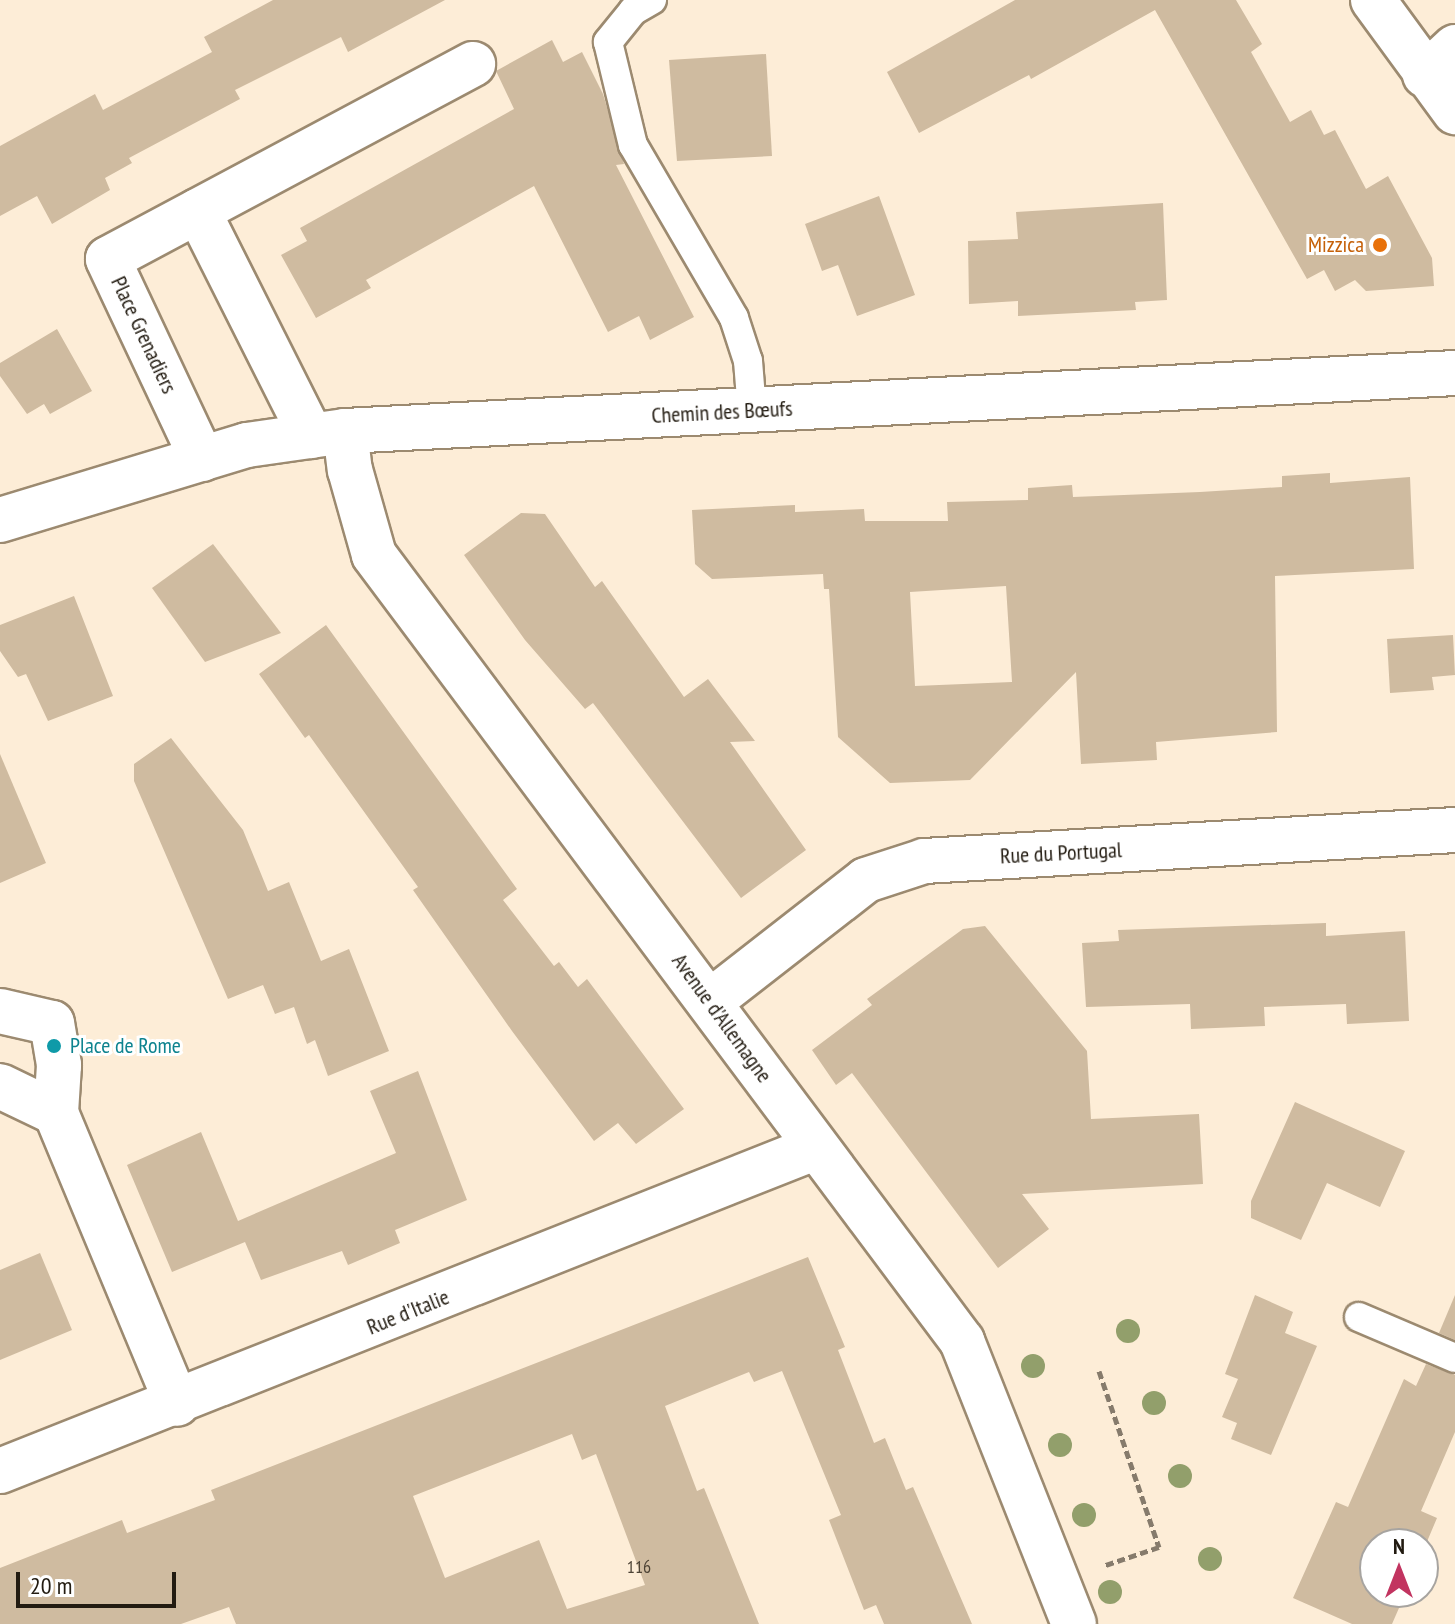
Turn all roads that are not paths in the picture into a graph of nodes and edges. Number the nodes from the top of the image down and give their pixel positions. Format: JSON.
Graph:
{"nodes":[{"id":1,"x":652,"y":0,"type":"edge"},
{"id":2,"x":1373,"y":0,"type":"edge"},
{"id":3,"x":1440,"y":61,"type":"edge"},
{"id":4,"x":473,"y":64,"type":"dead end"},
{"id":5,"x":1455,"y":112,"type":"edge"},
{"id":6,"x":198,"y":211,"type":"junction"},
{"id":7,"x":1455,"y":373,"type":"edge"},
{"id":8,"x":752,"y":411,"type":"junction"},
{"id":9,"x":328,"y":433,"type":"junction"},
{"id":10,"x":202,"y":459,"type":"junction"},
{"id":11,"x":0,"y":520,"type":"edge"},
{"id":12,"x":1455,"y":830,"type":"edge"},
{"id":13,"x":712,"y":1000,"type":"junction"},
{"id":14,"x":0,"y":1011,"type":"edge"},
{"id":15,"x":0,"y":1086,"type":"edge"},
{"id":16,"x":56,"y":1113,"type":"junction"},
{"id":17,"x":814,"y":1148,"type":"junction"},
{"id":18,"x":1359,"y":1317,"type":"dead end"},
{"id":19,"x":1455,"y":1358,"type":"edge"},
{"id":20,"x":177,"y":1404,"type":"junction"},
{"id":21,"x":0,"y":1471,"type":"edge"},
{"id":22,"x":1074,"y":1624,"type":"edge"}],
"edges":[{"from":1,"to":8,"type":"lane"},
{"from":2,"to":3,"type":"street"},
{"from":3,"to":5,"type":"street"},
{"from":4,"to":6,"type":"street","name":"Place Grenadiers"},
{"from":6,"to":9,"type":"street"},
{"from":6,"to":10,"type":"street","name":"Place Grenadiers"},
{"from":7,"to":8,"type":"street","name":"Chemin des Bœufs"},
{"from":8,"to":9,"type":"street","name":"Chemin des Bœufs"},
{"from":9,"to":10,"type":"street","name":"Chemin des Bœufs"},
{"from":9,"to":13,"type":"street","name":"Avenue d'Allemagne"},
{"from":10,"to":11,"type":"street","name":"Chemin des Bœufs"},
{"from":12,"to":13,"type":"street","name":"Rue du Portugal"},
{"from":13,"to":17,"type":"street","name":"Avenue d'Allemagne"},
{"from":14,"to":16,"type":"street"},
{"from":15,"to":16,"type":"street"},
{"from":16,"to":20,"type":"street"},
{"from":17,"to":20,"type":"street","name":"Rue d'Italie"},
{"from":17,"to":22,"type":"street","name":"Avenue d'Allemagne"},
{"from":18,"to":19,"type":"lane"},
{"from":20,"to":21,"type":"street","name":"Rue d'Italie"}]}
